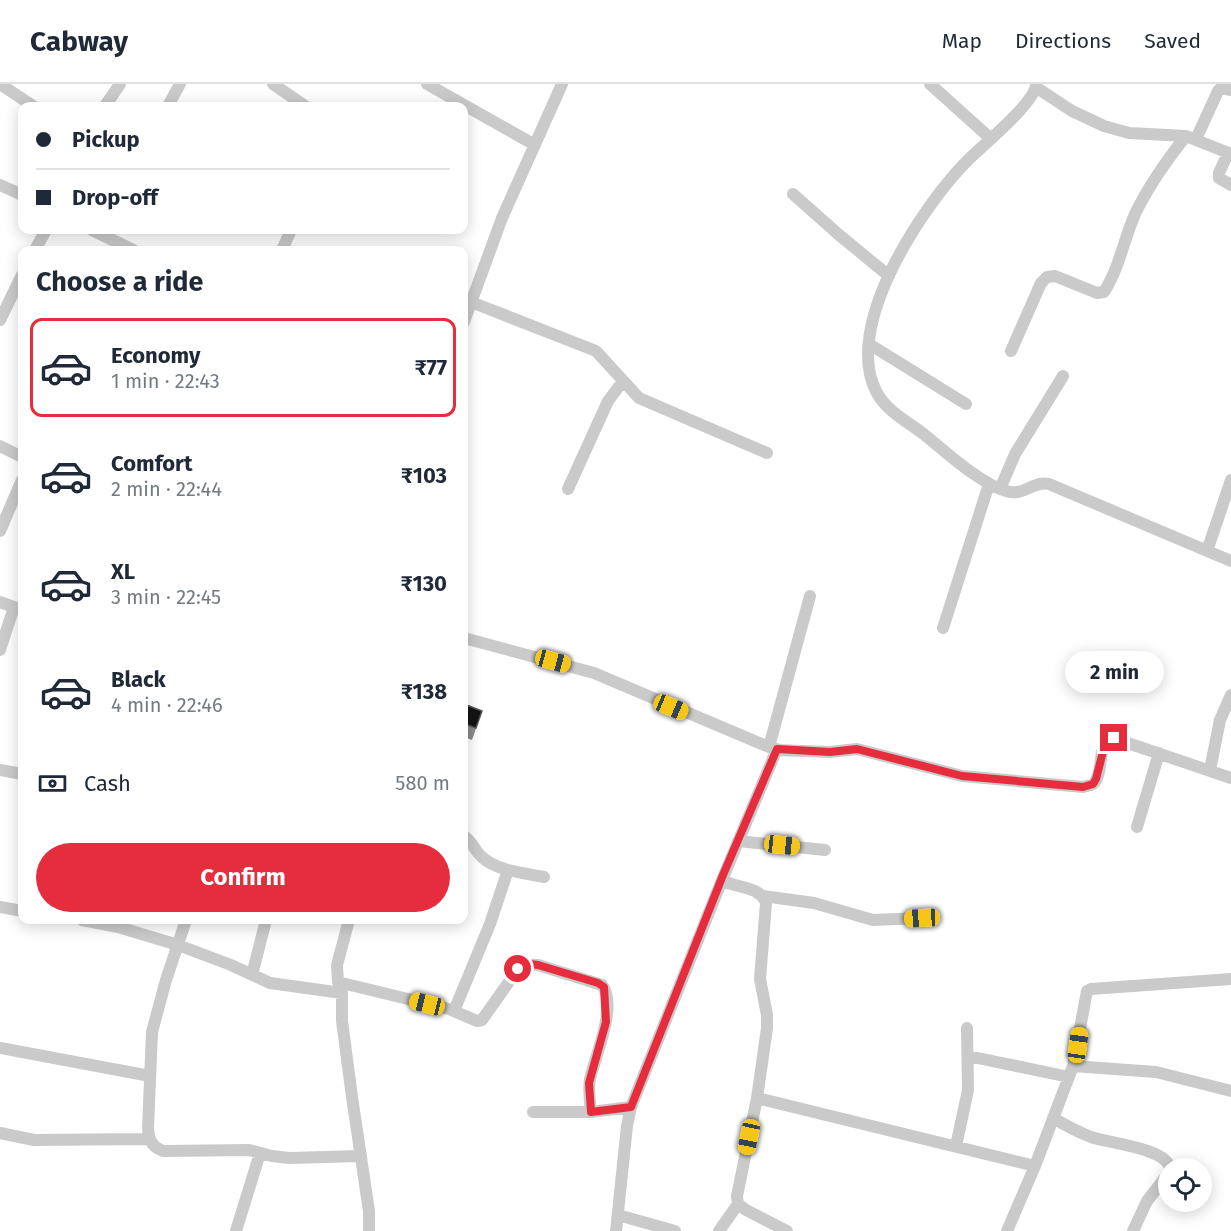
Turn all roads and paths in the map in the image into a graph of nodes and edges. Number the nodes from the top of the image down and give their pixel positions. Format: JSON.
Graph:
{"nodes":[{"id":1,"x":0,"y":84,"type":"edge"},
{"id":2,"x":120,"y":84,"type":"edge"},
{"id":3,"x":180,"y":84,"type":"edge"},
{"id":4,"x":273,"y":84,"type":"edge"},
{"id":5,"x":427,"y":84,"type":"edge"},
{"id":6,"x":562,"y":84,"type":"edge"},
{"id":7,"x":930,"y":84,"type":"edge"},
{"id":8,"x":1039,"y":86,"type":"edge"},
{"id":9,"x":1231,"y":90,"type":"edge"},
{"id":10,"x":27,"y":102,"type":"edge"},
{"id":11,"x":108,"y":102,"type":"edge"},
{"id":12,"x":170,"y":102,"type":"edge"},
{"id":13,"x":299,"y":102,"type":"edge"},
{"id":14,"x":459,"y":102,"type":"edge"},
{"id":15,"x":468,"y":107,"type":"edge"},
{"id":16,"x":990,"y":138,"type":"junction"},
{"id":17,"x":1191,"y":138,"type":"junction"},
{"id":18,"x":535,"y":145,"type":"junction"},
{"id":19,"x":1229,"y":154,"type":"edge"},
{"id":20,"x":0,"y":185,"type":"edge"},
{"id":21,"x":1231,"y":185,"type":"edge"},
{"id":22,"x":18,"y":193,"type":"edge"},
{"id":23,"x":793,"y":194,"type":"dead end"},
{"id":24,"x":100,"y":234,"type":"edge"},
{"id":25,"x":125,"y":246,"type":"edge"},
{"id":26,"x":889,"y":276,"type":"junction"},
{"id":27,"x":18,"y":283,"type":"edge"},
{"id":28,"x":471,"y":302,"type":"junction"},
{"id":29,"x":468,"y":311,"type":"edge"},
{"id":30,"x":0,"y":320,"type":"edge"},
{"id":31,"x":869,"y":344,"type":"junction"},
{"id":32,"x":1011,"y":351,"type":"dead end"},
{"id":33,"x":1063,"y":376,"type":"dead end"},
{"id":34,"x":624,"y":381,"type":"junction"},
{"id":35,"x":966,"y":404,"type":"dead end"},
{"id":36,"x":0,"y":446,"type":"edge"},
{"id":37,"x":767,"y":453,"type":"dead end"},
{"id":38,"x":18,"y":455,"type":"edge"},
{"id":39,"x":1231,"y":480,"type":"edge"},
{"id":40,"x":995,"y":486,"type":"junction"},
{"id":41,"x":18,"y":489,"type":"edge"},
{"id":42,"x":568,"y":489,"type":"dead end"},
{"id":43,"x":0,"y":531,"type":"edge"},
{"id":44,"x":1207,"y":551,"type":"junction"},
{"id":45,"x":1231,"y":561,"type":"edge"},
{"id":46,"x":810,"y":596,"type":"dead end"},
{"id":47,"x":0,"y":602,"type":"edge"},
{"id":48,"x":18,"y":608,"type":"edge"},
{"id":49,"x":944,"y":628,"type":"dead end"},
{"id":50,"x":468,"y":639,"type":"edge"},
{"id":51,"x":0,"y":650,"type":"edge"},
{"id":52,"x":1231,"y":695,"type":"edge"},
{"id":53,"x":773,"y":748,"type":"junction"},
{"id":54,"x":1159,"y":753,"type":"junction"},
{"id":55,"x":0,"y":770,"type":"edge"},
{"id":56,"x":1210,"y":770,"type":"junction"},
{"id":57,"x":18,"y":773,"type":"edge"},
{"id":58,"x":1231,"y":778,"type":"edge"},
{"id":59,"x":1137,"y":827,"type":"dead end"},
{"id":60,"x":468,"y":839,"type":"edge"},
{"id":61,"x":738,"y":841,"type":"junction"},
{"id":62,"x":825,"y":850,"type":"dead end"},
{"id":63,"x":508,"y":870,"type":"junction"},
{"id":64,"x":544,"y":877,"type":"dead end"},
{"id":65,"x":722,"y":880,"type":"junction"},
{"id":66,"x":763,"y":896,"type":"junction"},
{"id":67,"x":0,"y":907,"type":"edge"},
{"id":68,"x":18,"y":910,"type":"edge"},
{"id":69,"x":922,"y":918,"type":"dead end"},
{"id":70,"x":103,"y":924,"type":"edge"},
{"id":71,"x":185,"y":924,"type":"edge"},
{"id":72,"x":265,"y":924,"type":"edge"},
{"id":73,"x":348,"y":924,"type":"edge"},
{"id":74,"x":178,"y":945,"type":"junction"},
{"id":75,"x":252,"y":975,"type":"junction"},
{"id":76,"x":1231,"y":979,"type":"edge"},
{"id":77,"x":340,"y":987,"type":"junction"},
{"id":78,"x":454,"y":1011,"type":"junction"},
{"id":79,"x":967,"y":1029,"type":"dead end"},
{"id":80,"x":0,"y":1048,"type":"edge"},
{"id":81,"x":968,"y":1056,"type":"junction"},
{"id":82,"x":1071,"y":1071,"type":"junction"},
{"id":83,"x":150,"y":1076,"type":"junction"},
{"id":84,"x":1231,"y":1091,"type":"edge"},
{"id":85,"x":757,"y":1098,"type":"junction"},
{"id":86,"x":631,"y":1107,"type":"junction"},
{"id":87,"x":533,"y":1112,"type":"dead end"},
{"id":88,"x":591,"y":1112,"type":"junction"},
{"id":89,"x":1053,"y":1118,"type":"junction"},
{"id":90,"x":0,"y":1133,"type":"edge"},
{"id":91,"x":149,"y":1139,"type":"junction"},
{"id":92,"x":956,"y":1146,"type":"junction"},
{"id":93,"x":260,"y":1153,"type":"junction"},
{"id":94,"x":361,"y":1156,"type":"junction"},
{"id":95,"x":1162,"y":1158,"type":"edge"},
{"id":96,"x":1035,"y":1166,"type":"junction"},
{"id":97,"x":1158,"y":1187,"type":"edge"},
{"id":98,"x":738,"y":1204,"type":"junction"},
{"id":99,"x":618,"y":1215,"type":"junction"},
{"id":100,"x":236,"y":1231,"type":"edge"},
{"id":101,"x":369,"y":1231,"type":"edge"},
{"id":102,"x":616,"y":1231,"type":"edge"},
{"id":103,"x":675,"y":1231,"type":"edge"},
{"id":104,"x":719,"y":1231,"type":"edge"},
{"id":105,"x":787,"y":1231,"type":"edge"},
{"id":106,"x":1007,"y":1231,"type":"edge"},
{"id":107,"x":1133,"y":1231,"type":"edge"}],
"edges":[{"from":1,"to":10,"type":"street"},
{"from":2,"to":11,"type":"street"},
{"from":3,"to":12,"type":"street"},
{"from":4,"to":13,"type":"street"},
{"from":5,"to":14,"type":"street"},
{"from":6,"to":18,"type":"street"},
{"from":7,"to":16,"type":"street"},
{"from":8,"to":16,"type":"street"},
{"from":8,"to":17,"type":"street"},
{"from":9,"to":17,"type":"street"},
{"from":15,"to":18,"type":"street"},
{"from":16,"to":26,"type":"street"},
{"from":17,"to":19,"type":"street"},
{"from":17,"to":32,"type":"street"},
{"from":18,"to":28,"type":"street"},
{"from":19,"to":21,"type":"street"},
{"from":20,"to":22,"type":"street"},
{"from":23,"to":26,"type":"street"},
{"from":24,"to":25,"type":"street"},
{"from":26,"to":31,"type":"street"},
{"from":27,"to":30,"type":"street"},
{"from":28,"to":29,"type":"street"},
{"from":28,"to":34,"type":"street"},
{"from":31,"to":35,"type":"street"},
{"from":31,"to":40,"type":"street"},
{"from":33,"to":40,"type":"street"},
{"from":34,"to":37,"type":"street"},
{"from":34,"to":42,"type":"street"},
{"from":36,"to":38,"type":"street"},
{"from":39,"to":44,"type":"street"},
{"from":40,"to":44,"type":"street"},
{"from":40,"to":49,"type":"street"},
{"from":41,"to":43,"type":"street"},
{"from":44,"to":45,"type":"street"},
{"from":46,"to":53,"type":"street"},
{"from":47,"to":48,"type":"street"},
{"from":48,"to":51,"type":"street"},
{"from":50,"to":53,"type":"street"},
{"from":52,"to":56,"type":"street"},
{"from":53,"to":54,"type":"street"},
{"from":53,"to":61,"type":"street"},
{"from":54,"to":56,"type":"street"},
{"from":54,"to":59,"type":"street"},
{"from":55,"to":57,"type":"street"},
{"from":56,"to":58,"type":"street"},
{"from":60,"to":63,"type":"street"},
{"from":61,"to":62,"type":"street"},
{"from":61,"to":65,"type":"street"},
{"from":63,"to":64,"type":"street"},
{"from":63,"to":78,"type":"street"},
{"from":65,"to":66,"type":"street"},
{"from":65,"to":86,"type":"street"},
{"from":66,"to":69,"type":"street"},
{"from":66,"to":85,"type":"street"},
{"from":67,"to":68,"type":"street"},
{"from":70,"to":74,"type":"street"},
{"from":71,"to":74,"type":"street"},
{"from":72,"to":75,"type":"street"},
{"from":73,"to":77,"type":"street"},
{"from":74,"to":75,"type":"street"},
{"from":74,"to":83,"type":"street"},
{"from":75,"to":77,"type":"street"},
{"from":76,"to":82,"type":"street"},
{"from":77,"to":78,"type":"street"},
{"from":77,"to":94,"type":"street"},
{"from":78,"to":88,"type":"street"},
{"from":79,"to":81,"type":"street"},
{"from":80,"to":83,"type":"street"},
{"from":81,"to":82,"type":"street"},
{"from":81,"to":92,"type":"street"},
{"from":82,"to":84,"type":"street"},
{"from":82,"to":89,"type":"street"},
{"from":83,"to":91,"type":"street"},
{"from":85,"to":92,"type":"street"},
{"from":85,"to":98,"type":"street"},
{"from":86,"to":88,"type":"street"},
{"from":86,"to":99,"type":"street"},
{"from":87,"to":88,"type":"street"},
{"from":89,"to":95,"type":"street"},
{"from":89,"to":96,"type":"street"},
{"from":90,"to":91,"type":"street"},
{"from":91,"to":93,"type":"street"},
{"from":92,"to":96,"type":"street"},
{"from":93,"to":94,"type":"street"},
{"from":93,"to":100,"type":"street"},
{"from":94,"to":101,"type":"street"},
{"from":96,"to":106,"type":"street"},
{"from":97,"to":107,"type":"street"},
{"from":98,"to":104,"type":"street"},
{"from":98,"to":105,"type":"street"},
{"from":99,"to":102,"type":"street"},
{"from":99,"to":103,"type":"street"}]}
